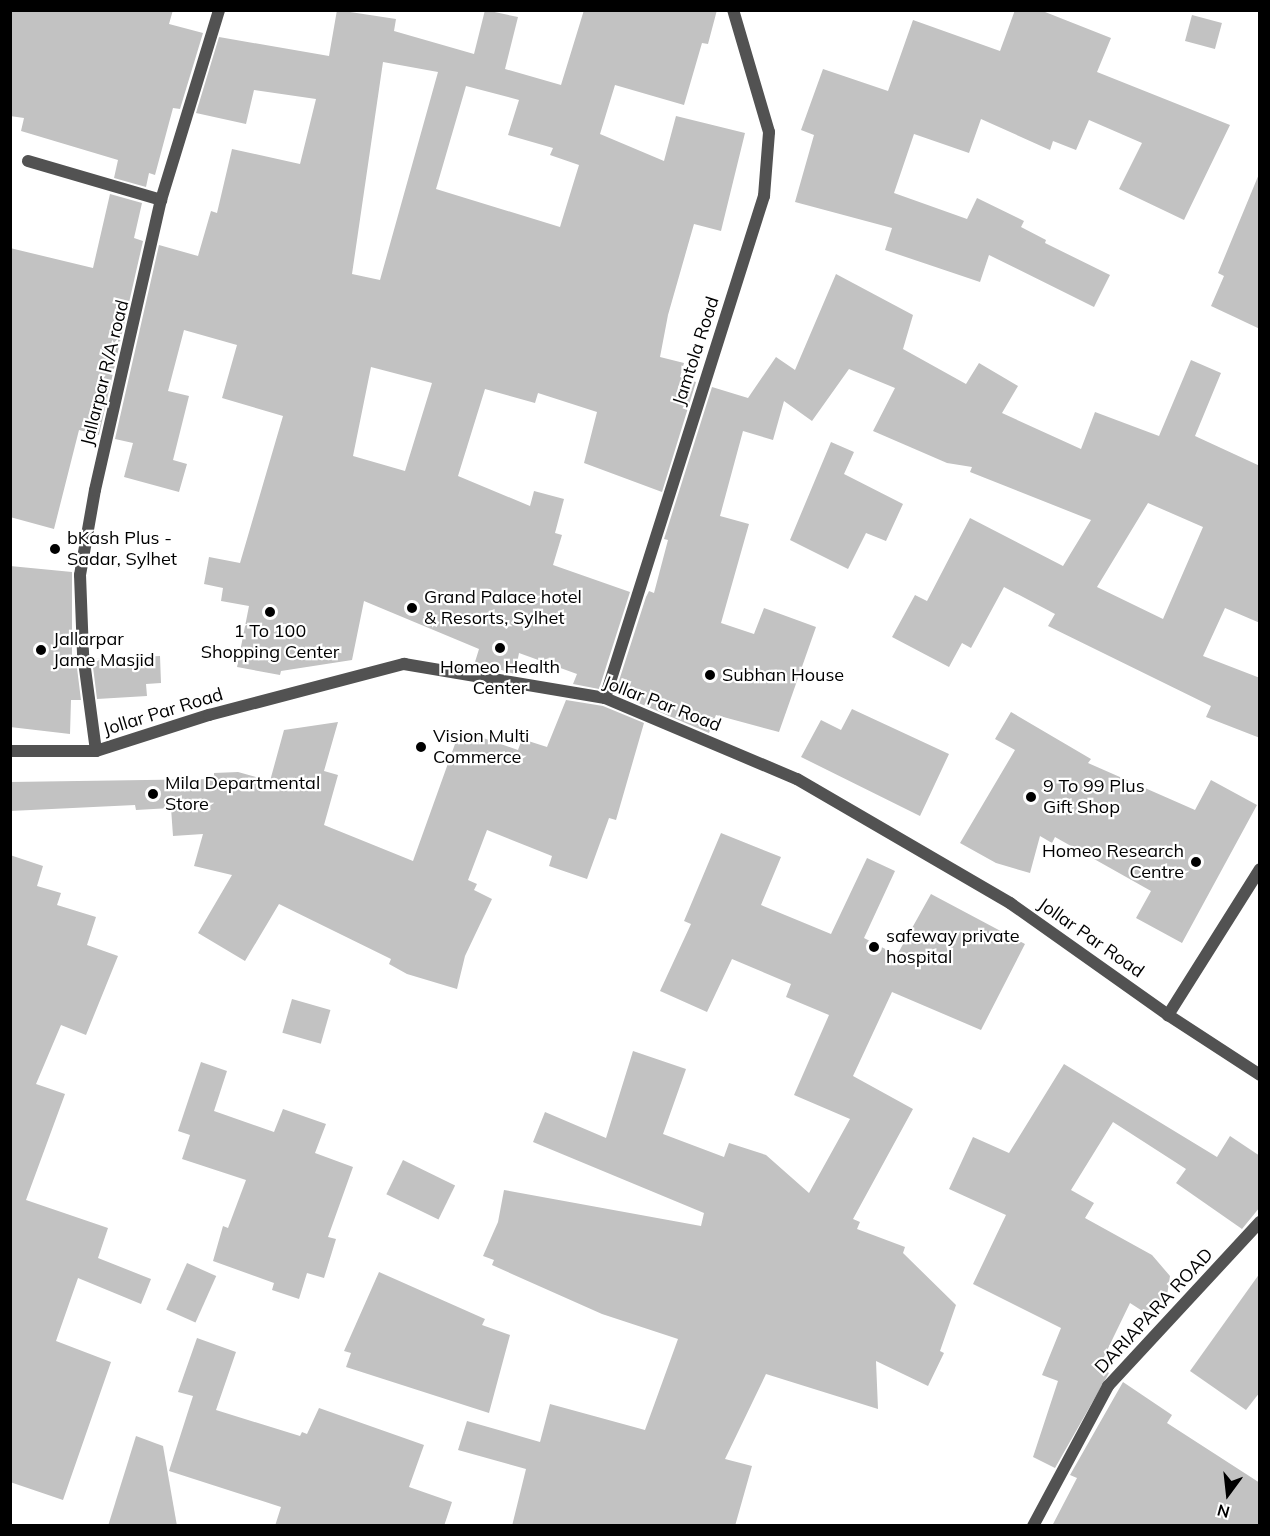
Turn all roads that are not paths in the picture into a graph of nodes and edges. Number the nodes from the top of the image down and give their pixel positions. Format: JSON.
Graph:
{"nodes":[{"id":1,"x":219,"y":10,"type":"edge"},
{"id":2,"x":733,"y":10,"type":"edge"},
{"id":3,"x":28,"y":161,"type":"dead end"},
{"id":4,"x":161,"y":200,"type":"junction"},
{"id":5,"x":605,"y":698,"type":"junction"},
{"id":6,"x":10,"y":751,"type":"edge"},
{"id":7,"x":96,"y":752,"type":"junction"},
{"id":8,"x":1260,"y":869,"type":"edge"},
{"id":9,"x":1168,"y":1014,"type":"junction"},
{"id":10,"x":1260,"y":1075,"type":"edge"},
{"id":11,"x":1260,"y":1222,"type":"edge"},
{"id":12,"x":1033,"y":1526,"type":"edge"}],
"edges":[{"from":1,"to":4,"type":"street","name":"Jallarpar R/A road"},
{"from":2,"to":5,"type":"street","name":"Jamtola Road"},
{"from":3,"to":4,"type":"street"},
{"from":4,"to":7,"type":"street","name":"Jallarpar R/A road"},
{"from":5,"to":7,"type":"street","name":"Jollar Par Road"},
{"from":5,"to":9,"type":"street","name":"Jollar Par Road"},
{"from":6,"to":7,"type":"street","name":"Jollar Par Road"},
{"from":8,"to":9,"type":"street"},
{"from":9,"to":10,"type":"street","name":"Jollar Par Road"},
{"from":11,"to":12,"type":"street","name":"DARIAPARA ROAD"}]}
